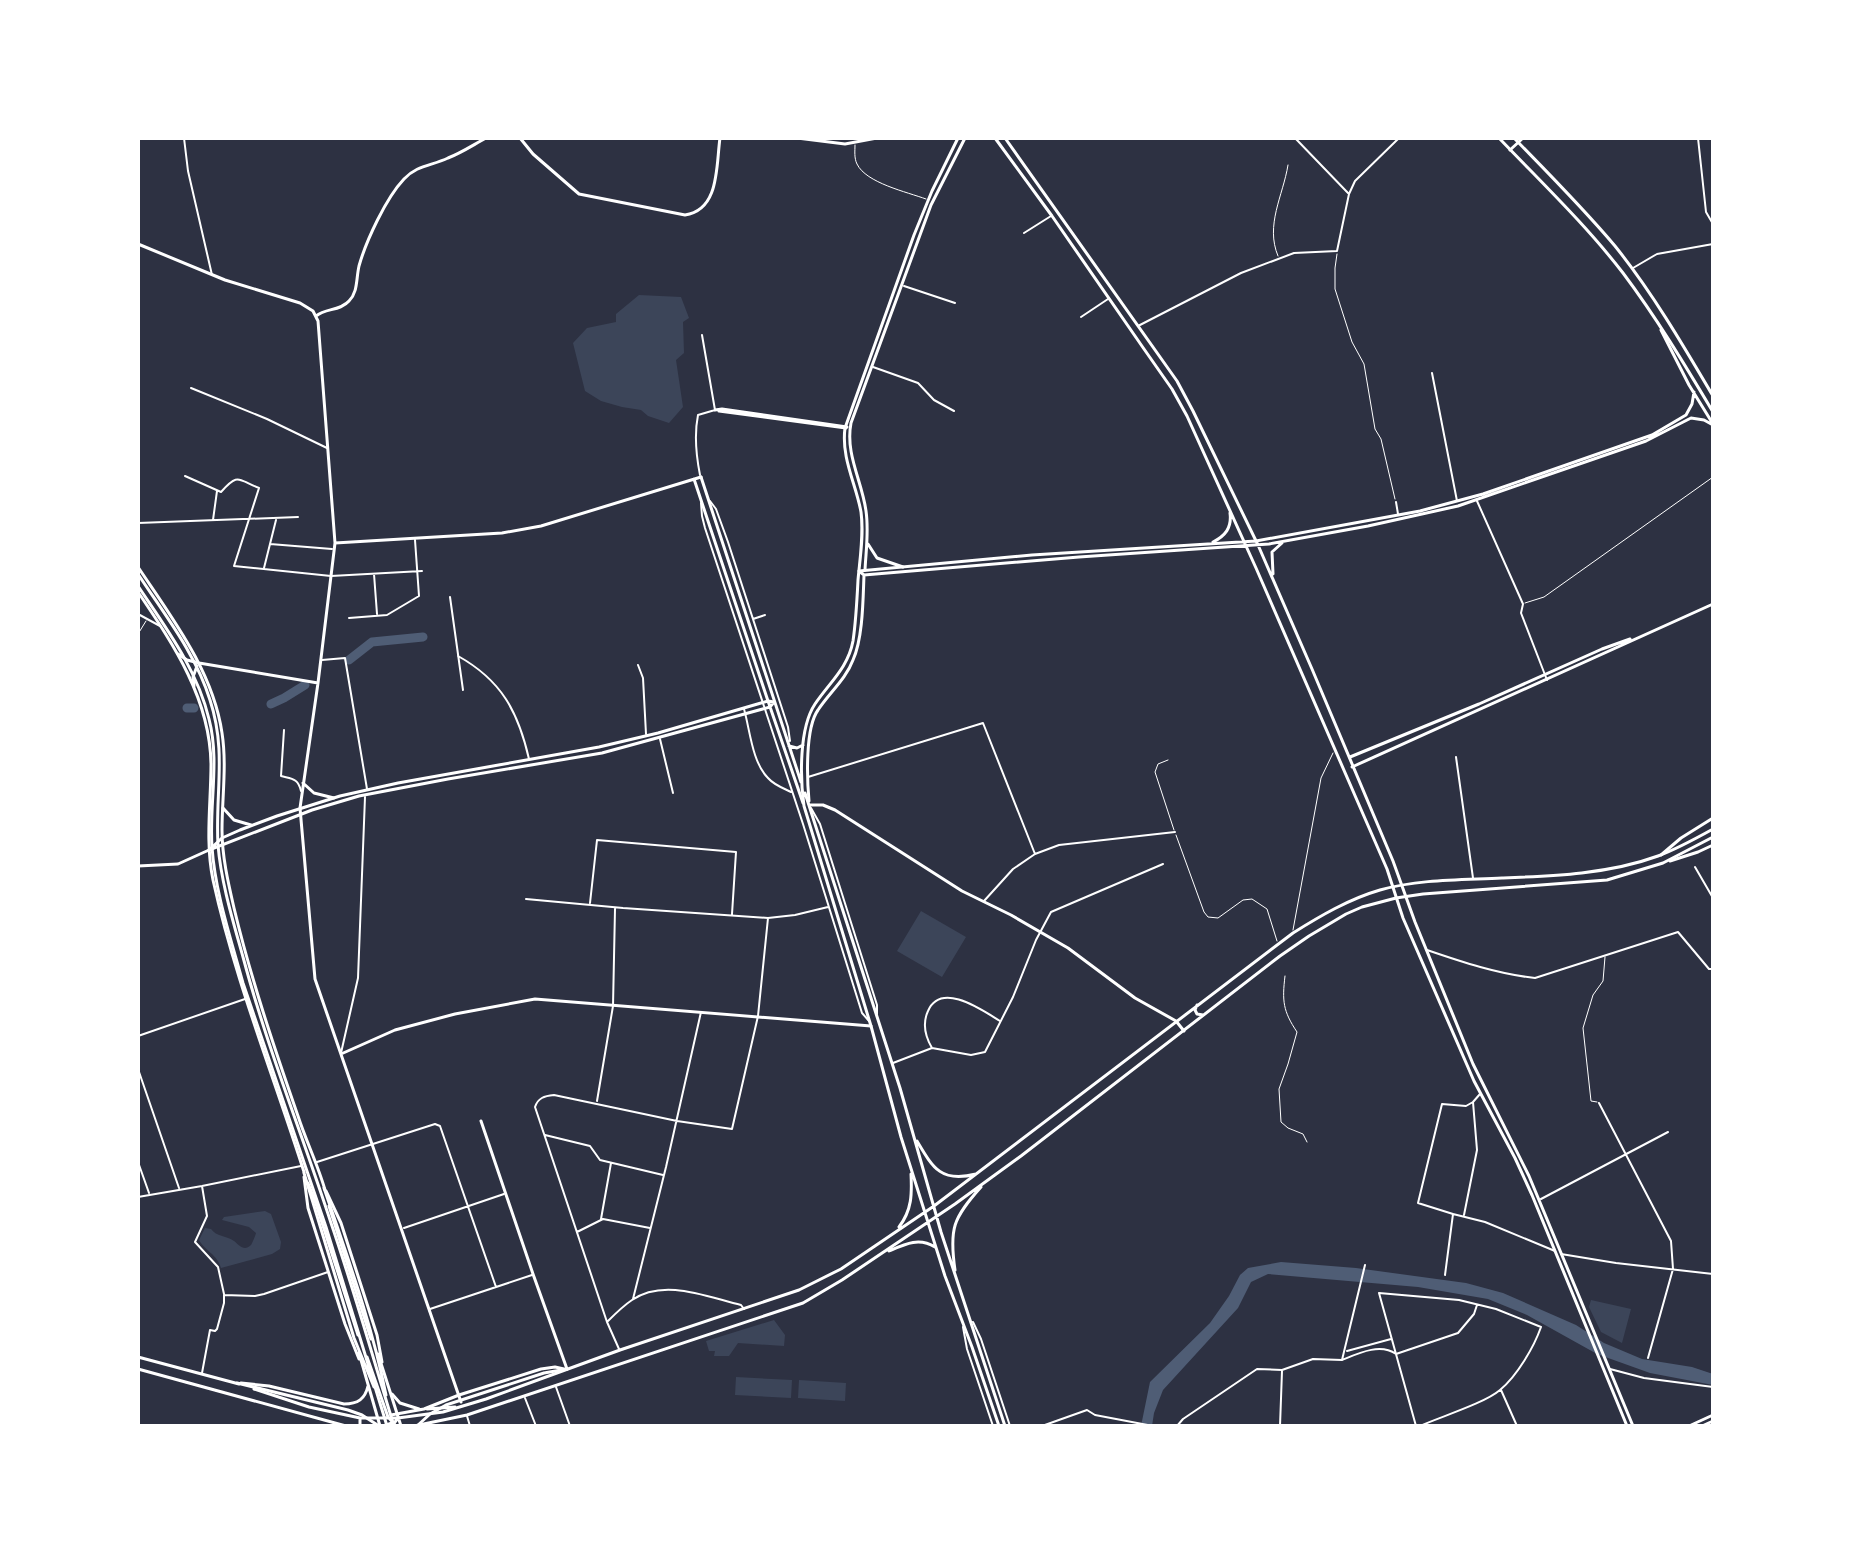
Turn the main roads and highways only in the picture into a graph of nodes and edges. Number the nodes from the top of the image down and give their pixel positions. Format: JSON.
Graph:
{"nodes":[{"id":1,"x":486,"y":138,"type":"edge"},
{"id":2,"x":520,"y":138,"type":"edge"},
{"id":3,"x":720,"y":138,"type":"edge"},
{"id":4,"x":797,"y":138,"type":"edge"},
{"id":5,"x":877,"y":138,"type":"edge"},
{"id":6,"x":958,"y":138,"type":"edge"},
{"id":7,"x":965,"y":138,"type":"edge"},
{"id":8,"x":995,"y":138,"type":"edge"},
{"id":9,"x":1005,"y":138,"type":"edge"},
{"id":10,"x":1499,"y":138,"type":"edge"},
{"id":11,"x":1514,"y":138,"type":"edge"},
{"id":12,"x":1523,"y":138,"type":"edge"},
{"id":13,"x":1518,"y":142,"type":"junction"},
{"id":14,"x":1510,"y":150,"type":"junction"},
{"id":15,"x":138,"y":244,"type":"edge"},
{"id":16,"x":316,"y":316,"type":"junction"},
{"id":17,"x":1660,"y":327,"type":"junction"},
{"id":18,"x":1694,"y":392,"type":"junction"},
{"id":19,"x":1713,"y":396,"type":"edge"},
{"id":20,"x":715,"y":410,"type":"road end"},
{"id":21,"x":1713,"y":412,"type":"edge"},
{"id":22,"x":1713,"y":424,"type":"edge"},
{"id":23,"x":847,"y":428,"type":"junction"},
{"id":24,"x":694,"y":479,"type":"junction"},
{"id":25,"x":1458,"y":504,"type":"junction"},
{"id":26,"x":1229,"y":510,"type":"junction"},
{"id":27,"x":867,"y":541,"type":"junction"},
{"id":28,"x":1285,"y":541,"type":"junction"},
{"id":29,"x":335,"y":543,"type":"junction"},
{"id":30,"x":1212,"y":543,"type":"junction"},
{"id":31,"x":1257,"y":543,"type":"junction"},
{"id":32,"x":1245,"y":544,"type":"junction"},
{"id":33,"x":1266,"y":564,"type":"junction"},
{"id":34,"x":138,"y":567,"type":"edge"},
{"id":35,"x":903,"y":567,"type":"junction"},
{"id":36,"x":1256,"y":568,"type":"junction"},
{"id":37,"x":859,"y":571,"type":"junction"},
{"id":38,"x":865,"y":572,"type":"junction"},
{"id":39,"x":138,"y":574,"type":"edge"},
{"id":40,"x":1274,"y":582,"type":"junction"},
{"id":41,"x":138,"y":588,"type":"edge"},
{"id":42,"x":1713,"y":604,"type":"edge"},
{"id":43,"x":1642,"y":636,"type":"junction"},
{"id":44,"x":176,"y":653,"type":"junction"},
{"id":45,"x":199,"y":663,"type":"junction"},
{"id":46,"x":318,"y":683,"type":"junction"},
{"id":47,"x":194,"y":686,"type":"junction"},
{"id":48,"x":765,"y":702,"type":"junction"},
{"id":49,"x":774,"y":702,"type":"junction"},
{"id":50,"x":1327,"y":703,"type":"junction"},
{"id":51,"x":1317,"y":707,"type":"junction"},
{"id":52,"x":767,"y":708,"type":"junction"},
{"id":53,"x":1334,"y":722,"type":"junction"},
{"id":54,"x":1324,"y":724,"type":"junction"},
{"id":55,"x":803,"y":745,"type":"junction"},
{"id":56,"x":789,"y":746,"type":"junction"},
{"id":57,"x":1348,"y":758,"type":"junction"},
{"id":58,"x":530,"y":763,"type":"junction"},
{"id":59,"x":1352,"y":767,"type":"junction"},
{"id":60,"x":303,"y":783,"type":"junction"},
{"id":61,"x":802,"y":786,"type":"junction"},
{"id":62,"x":334,"y":798,"type":"junction"},
{"id":63,"x":806,"y":805,"type":"junction"},
{"id":64,"x":223,"y":808,"type":"junction"},
{"id":65,"x":300,"y":808,"type":"junction"},
{"id":66,"x":798,"y":808,"type":"road end"},
{"id":67,"x":301,"y":815,"type":"junction"},
{"id":68,"x":1713,"y":818,"type":"edge"},
{"id":69,"x":255,"y":824,"type":"junction"},
{"id":70,"x":1713,"y":829,"type":"edge"},
{"id":71,"x":1713,"y":837,"type":"edge"},
{"id":72,"x":222,"y":838,"type":"junction"},
{"id":73,"x":1713,"y":845,"type":"edge"},
{"id":74,"x":223,"y":846,"type":"junction"},
{"id":75,"x":209,"y":850,"type":"junction"},
{"id":76,"x":1661,"y":855,"type":"junction"},
{"id":77,"x":1663,"y":863,"type":"junction"},
{"id":78,"x":138,"y":866,"type":"edge"},
{"id":79,"x":829,"y":870,"type":"junction"},
{"id":80,"x":1401,"y":886,"type":"junction"},
{"id":81,"x":1392,"y":888,"type":"junction"},
{"id":82,"x":1405,"y":896,"type":"junction"},
{"id":83,"x":1396,"y":898,"type":"junction"},
{"id":84,"x":1197,"y":1005,"type":"junction"},
{"id":85,"x":1204,"y":1015,"type":"junction"},
{"id":86,"x":1176,"y":1021,"type":"junction"},
{"id":87,"x":878,"y":1023,"type":"junction"},
{"id":88,"x":871,"y":1026,"type":"junction"},
{"id":89,"x":1184,"y":1031,"type":"junction"},
{"id":90,"x":341,"y":1054,"type":"junction"},
{"id":91,"x":481,"y":1121,"type":"dead end"},
{"id":92,"x":915,"y":1138,"type":"junction"},
{"id":93,"x":911,"y":1170,"type":"junction"},
{"id":94,"x":304,"y":1173,"type":"junction"},
{"id":95,"x":977,"y":1174,"type":"junction"},
{"id":96,"x":988,"y":1180,"type":"junction"},
{"id":97,"x":324,"y":1188,"type":"junction"},
{"id":98,"x":934,"y":1206,"type":"junction"},
{"id":99,"x":925,"y":1212,"type":"junction"},
{"id":100,"x":937,"y":1217,"type":"junction"},
{"id":101,"x":928,"y":1224,"type":"junction"},
{"id":102,"x":897,"y":1230,"type":"junction"},
{"id":103,"x":936,"y":1249,"type":"junction"},
{"id":104,"x":882,"y":1254,"type":"junction"},
{"id":105,"x":956,"y":1278,"type":"junction"},
{"id":106,"x":357,"y":1334,"type":"junction"},
{"id":107,"x":138,"y":1357,"type":"edge"},
{"id":108,"x":359,"y":1359,"type":"junction"},
{"id":109,"x":383,"y":1366,"type":"junction"},
{"id":110,"x":138,"y":1369,"type":"edge"},
{"id":111,"x":567,"y":1369,"type":"junction"},
{"id":112,"x":237,"y":1383,"type":"junction"},
{"id":113,"x":368,"y":1386,"type":"junction"},
{"id":114,"x":390,"y":1392,"type":"junction"},
{"id":115,"x":459,"y":1395,"type":"junction"},
{"id":116,"x":1617,"y":1396,"type":"junction"},
{"id":117,"x":463,"y":1406,"type":"junction"},
{"id":118,"x":424,"y":1409,"type":"junction"},
{"id":119,"x":387,"y":1414,"type":"junction"},
{"id":120,"x":398,"y":1416,"type":"junction"},
{"id":121,"x":360,"y":1418,"type":"junction"},
{"id":122,"x":378,"y":1418,"type":"junction"},
{"id":123,"x":1713,"y":1418,"type":"edge"},
{"id":124,"x":449,"y":1420,"type":"junction"},
{"id":125,"x":337,"y":1425,"type":"edge"},
{"id":126,"x":346,"y":1426,"type":"edge"},
{"id":127,"x":360,"y":1426,"type":"edge"},
{"id":128,"x":389,"y":1426,"type":"edge"},
{"id":129,"x":415,"y":1426,"type":"edge"},
{"id":130,"x":434,"y":1426,"type":"edge"},
{"id":131,"x":996,"y":1426,"type":"edge"},
{"id":132,"x":1007,"y":1426,"type":"edge"},
{"id":133,"x":1627,"y":1426,"type":"edge"},
{"id":134,"x":1633,"y":1426,"type":"edge"},
{"id":135,"x":1689,"y":1426,"type":"edge"},
{"id":136,"x":1702,"y":1426,"type":"edge"}],
"edges":[{"from":1,"to":16,"type":"main road"},
{"from":2,"to":3,"type":"main road"},
{"from":4,"to":5,"type":"main road"},
{"from":6,"to":23,"type":"main road"},
{"from":7,"to":23,"type":"main road"},
{"from":8,"to":26,"type":"main road"},
{"from":9,"to":31,"type":"main road"},
{"from":10,"to":14,"type":"main road"},
{"from":11,"to":13,"type":"main road"},
{"from":12,"to":13,"type":"main road"},
{"from":13,"to":14,"type":"main road"},
{"from":13,"to":19,"type":"main road"},
{"from":14,"to":17,"type":"main road"},
{"from":15,"to":16,"type":"main road"},
{"from":16,"to":29,"type":"main road"},
{"from":17,"to":18,"type":"main road"},
{"from":17,"to":21,"type":"main road"},
{"from":18,"to":22,"type":"main road"},
{"from":18,"to":25,"type":"main road"},
{"from":20,"to":23,"type":"main road"},
{"from":22,"to":25,"type":"main road"},
{"from":23,"to":27,"type":"main road"},
{"from":23,"to":37,"type":"main road"},
{"from":24,"to":29,"type":"main road"},
{"from":24,"to":48,"type":"main road"},
{"from":24,"to":49,"type":"main road"},
{"from":25,"to":28,"type":"main road"},
{"from":25,"to":31,"type":"main road"},
{"from":26,"to":30,"type":"main road"},
{"from":26,"to":32,"type":"main road"},
{"from":27,"to":35,"type":"main road"},
{"from":27,"to":38,"type":"main road"},
{"from":28,"to":31,"type":"main road"},
{"from":28,"to":40,"type":"main road"},
{"from":29,"to":46,"type":"main road"},
{"from":30,"to":32,"type":"main road"},
{"from":30,"to":35,"type":"main road"},
{"from":31,"to":32,"type":"main road"},
{"from":31,"to":33,"type":"main road"},
{"from":32,"to":36,"type":"main road"},
{"from":32,"to":38,"type":"main road"},
{"from":33,"to":36,"type":"main road"},
{"from":33,"to":40,"type":"main road"},
{"from":34,"to":45,"type":"main road"},
{"from":35,"to":38,"type":"main road"},
{"from":36,"to":51,"type":"main road"},
{"from":37,"to":38,"type":"main road"},
{"from":37,"to":55,"type":"main road"},
{"from":38,"to":63,"type":"main road"},
{"from":39,"to":119,"type":"main road"},
{"from":40,"to":50,"type":"main road"},
{"from":41,"to":44,"type":"main road"},
{"from":41,"to":119,"type":"main road"},
{"from":42,"to":43,"type":"main road"},
{"from":43,"to":57,"type":"main road"},
{"from":43,"to":59,"type":"main road"},
{"from":44,"to":45,"type":"main road"},
{"from":44,"to":47,"type":"main road"},
{"from":45,"to":46,"type":"main road"},
{"from":45,"to":47,"type":"main road"},
{"from":45,"to":64,"type":"main road"},
{"from":46,"to":60,"type":"main road"},
{"from":47,"to":75,"type":"main road"},
{"from":48,"to":49,"type":"main road"},
{"from":48,"to":52,"type":"main road"},
{"from":48,"to":58,"type":"main road"},
{"from":49,"to":52,"type":"main road"},
{"from":49,"to":56,"type":"main road"},
{"from":50,"to":51,"type":"main road"},
{"from":50,"to":53,"type":"main road"},
{"from":51,"to":54,"type":"main road"},
{"from":52,"to":58,"type":"main road"},
{"from":52,"to":63,"type":"main road"},
{"from":53,"to":54,"type":"main road"},
{"from":53,"to":57,"type":"main road"},
{"from":54,"to":81,"type":"main road"},
{"from":55,"to":56,"type":"main road"},
{"from":55,"to":61,"type":"main road"},
{"from":56,"to":61,"type":"main road"},
{"from":57,"to":59,"type":"main road"},
{"from":58,"to":62,"type":"main road"},
{"from":58,"to":67,"type":"main road"},
{"from":59,"to":80,"type":"main road"},
{"from":60,"to":62,"type":"main road"},
{"from":60,"to":65,"type":"main road"},
{"from":61,"to":63,"type":"main road"},
{"from":62,"to":65,"type":"main road"},
{"from":63,"to":66,"type":"main road"},
{"from":63,"to":79,"type":"main road"},
{"from":63,"to":86,"type":"main road"},
{"from":64,"to":69,"type":"main road"},
{"from":64,"to":72,"type":"main road"},
{"from":65,"to":67,"type":"main road"},
{"from":65,"to":69,"type":"main road"},
{"from":67,"to":74,"type":"main road"},
{"from":67,"to":90,"type":"main road"},
{"from":68,"to":76,"type":"main road"},
{"from":69,"to":72,"type":"main road"},
{"from":70,"to":76,"type":"main road"},
{"from":71,"to":77,"type":"main road"},
{"from":72,"to":74,"type":"main road"},
{"from":72,"to":75,"type":"main road"},
{"from":73,"to":77,"type":"main road"},
{"from":74,"to":75,"type":"main road"},
{"from":74,"to":97,"type":"main road"},
{"from":75,"to":78,"type":"main road"},
{"from":75,"to":94,"type":"main road"},
{"from":76,"to":80,"type":"main road"},
{"from":77,"to":82,"type":"main road"},
{"from":79,"to":87,"type":"main road"},
{"from":79,"to":88,"type":"main road"},
{"from":80,"to":81,"type":"main road"},
{"from":80,"to":82,"type":"main road"},
{"from":81,"to":83,"type":"main road"},
{"from":81,"to":84,"type":"main road"},
{"from":82,"to":83,"type":"main road"},
{"from":82,"to":116,"type":"main road"},
{"from":83,"to":85,"type":"main road"},
{"from":83,"to":116,"type":"main road"},
{"from":84,"to":85,"type":"main road"},
{"from":84,"to":86,"type":"main road"},
{"from":85,"to":89,"type":"main road"},
{"from":86,"to":89,"type":"main road"},
{"from":86,"to":95,"type":"main road"},
{"from":87,"to":88,"type":"main road"},
{"from":87,"to":92,"type":"main road"},
{"from":88,"to":90,"type":"main road"},
{"from":88,"to":93,"type":"main road"},
{"from":89,"to":96,"type":"main road"},
{"from":90,"to":115,"type":"main road"},
{"from":91,"to":111,"type":"main road"},
{"from":92,"to":95,"type":"main road"},
{"from":92,"to":98,"type":"main road"},
{"from":93,"to":99,"type":"main road"},
{"from":93,"to":102,"type":"main road"},
{"from":94,"to":106,"type":"main road"},
{"from":94,"to":108,"type":"main road"},
{"from":94,"to":119,"type":"main road"},
{"from":95,"to":98,"type":"main road"},
{"from":96,"to":100,"type":"main road"},
{"from":96,"to":105,"type":"main road"},
{"from":97,"to":109,"type":"main road"},
{"from":97,"to":109,"type":"main road"},
{"from":97,"to":119,"type":"main road"},
{"from":98,"to":99,"type":"main road"},
{"from":98,"to":100,"type":"main road"},
{"from":99,"to":101,"type":"main road"},
{"from":99,"to":102,"type":"main road"},
{"from":100,"to":101,"type":"main road"},
{"from":100,"to":105,"type":"main road"},
{"from":101,"to":103,"type":"main road"},
{"from":101,"to":104,"type":"main road"},
{"from":102,"to":111,"type":"main road"},
{"from":103,"to":104,"type":"main road"},
{"from":103,"to":131,"type":"main road"},
{"from":104,"to":124,"type":"main road"},
{"from":105,"to":132,"type":"main road"},
{"from":106,"to":108,"type":"main road"},
{"from":106,"to":119,"type":"main road"},
{"from":107,"to":112,"type":"main road"},
{"from":108,"to":113,"type":"main road"},
{"from":109,"to":114,"type":"main road"},
{"from":110,"to":125,"type":"main road"},
{"from":111,"to":115,"type":"main road"},
{"from":111,"to":117,"type":"main road"},
{"from":111,"to":129,"type":"main road"},
{"from":112,"to":113,"type":"main road"},
{"from":112,"to":121,"type":"main road"},
{"from":112,"to":128,"type":"main road"},
{"from":113,"to":122,"type":"main road"},
{"from":114,"to":118,"type":"main road"},
{"from":114,"to":120,"type":"main road"},
{"from":115,"to":117,"type":"main road"},
{"from":115,"to":118,"type":"main road"},
{"from":116,"to":133,"type":"main road"},
{"from":116,"to":134,"type":"main road"},
{"from":117,"to":118,"type":"main road"},
{"from":117,"to":120,"type":"main road"},
{"from":118,"to":120,"type":"main road"},
{"from":119,"to":120,"type":"main road"},
{"from":119,"to":122,"type":"main road"},
{"from":119,"to":128,"type":"main road"},
{"from":119,"to":128,"type":"main road"},
{"from":120,"to":128,"type":"main road"},
{"from":121,"to":122,"type":"main road"},
{"from":121,"to":127,"type":"main road"},
{"from":122,"to":128,"type":"main road"},
{"from":123,"to":135,"type":"main road"},
{"from":123,"to":136,"type":"main road"},
{"from":124,"to":129,"type":"main road"},
{"from":124,"to":130,"type":"main road"},
{"from":125,"to":126,"type":"main road"}]}
